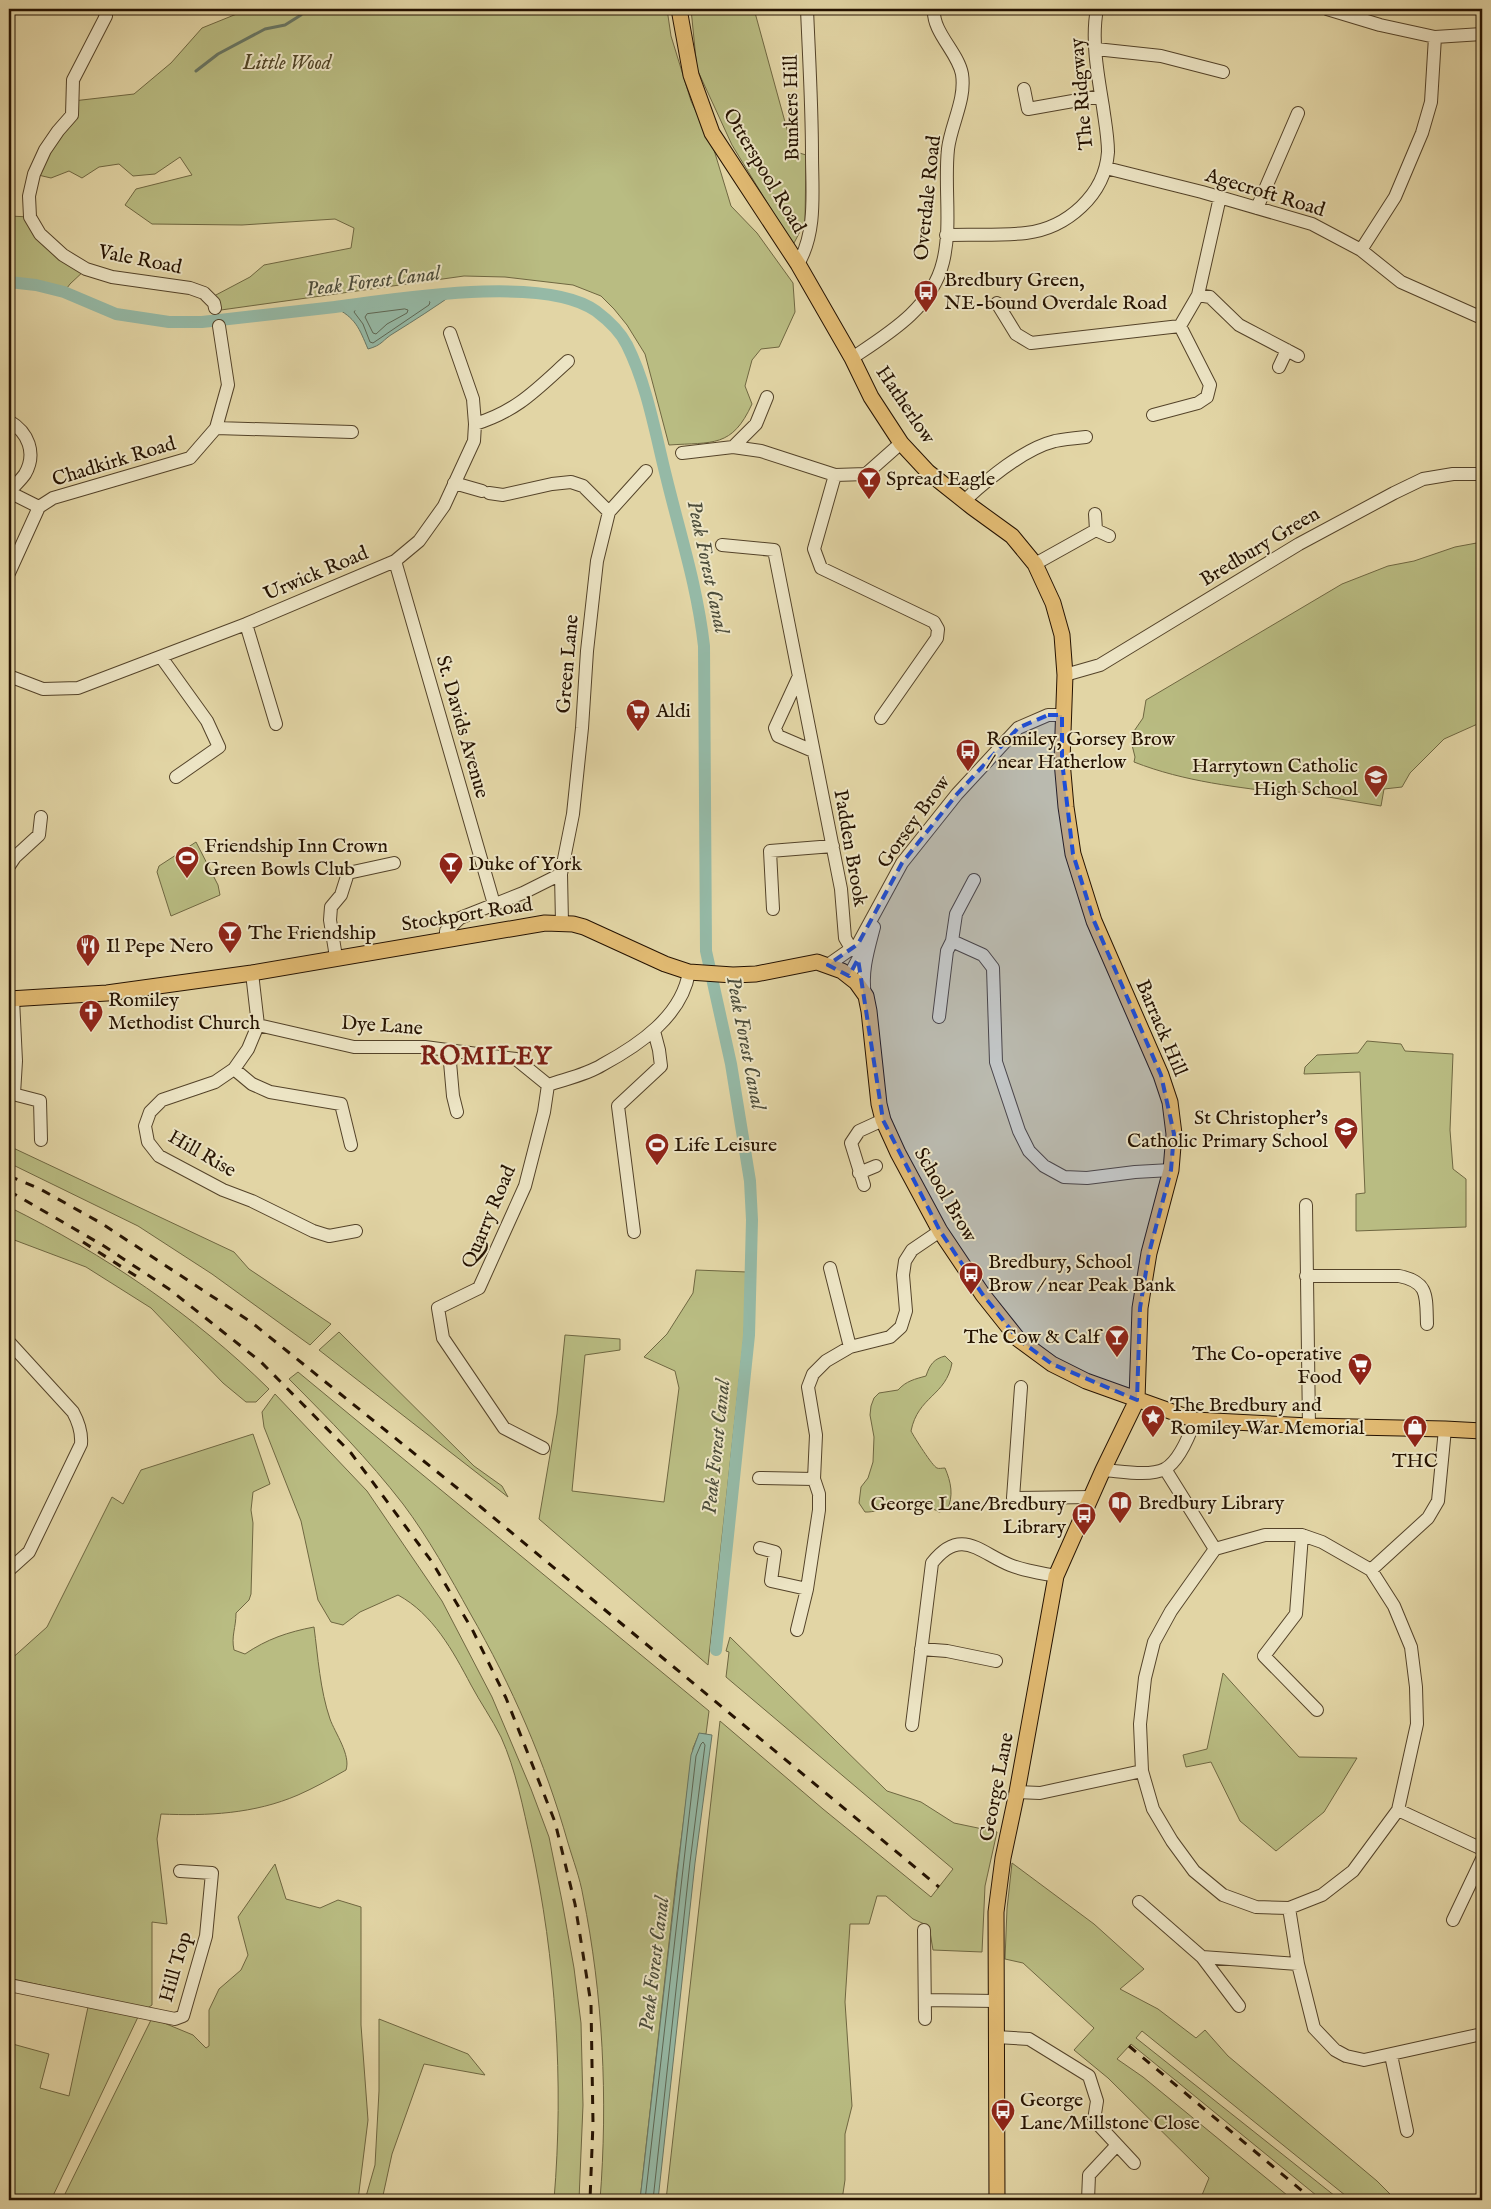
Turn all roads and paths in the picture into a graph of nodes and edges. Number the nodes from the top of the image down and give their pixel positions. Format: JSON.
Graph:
{"nodes":[{"id":1,"x":103,"y":9,"type":"edge"},
{"id":2,"x":679,"y":9,"type":"edge"},
{"id":3,"x":807,"y":9,"type":"edge"},
{"id":4,"x":934,"y":9,"type":"edge"},
{"id":5,"x":1097,"y":9,"type":"edge"},
{"id":6,"x":1327,"y":9,"type":"edge"},
{"id":7,"x":1482,"y":34,"type":"edge"},
{"id":8,"x":1435,"y":37,"type":"junction"},
{"id":9,"x":1096,"y":49,"type":"junction"},
{"id":10,"x":1224,"y":72,"type":"dead end"},
{"id":11,"x":1024,"y":89,"type":"dead end"},
{"id":12,"x":1101,"y":96,"type":"junction"},
{"id":13,"x":1298,"y":113,"type":"dead end"},
{"id":14,"x":1106,"y":168,"type":"junction"},
{"id":15,"x":1220,"y":197,"type":"junction"},
{"id":16,"x":1257,"y":208,"type":"junction"},
{"id":17,"x":946,"y":235,"type":"junction"},
{"id":18,"x":1361,"y":250,"type":"junction"},
{"id":19,"x":798,"y":264,"type":"junction"},
{"id":20,"x":1198,"y":294,"type":"junction"},
{"id":21,"x":997,"y":303,"type":"dead end"},
{"id":22,"x":215,"y":308,"type":"dead end"},
{"id":23,"x":1482,"y":318,"type":"edge"},
{"id":24,"x":219,"y":326,"type":"dead end"},
{"id":25,"x":1180,"y":326,"type":"junction"},
{"id":26,"x":450,"y":333,"type":"dead end"},
{"id":27,"x":852,"y":358,"type":"junction"},
{"id":28,"x":568,"y":361,"type":"dead end"},
{"id":29,"x":1279,"y":367,"type":"dead end"},
{"id":30,"x":767,"y":397,"type":"dead end"},
{"id":31,"x":1153,"y":415,"type":"dead end"},
{"id":32,"x":9,"y":421,"type":"edge"},
{"id":33,"x":475,"y":424,"type":"junction"},
{"id":34,"x":216,"y":428,"type":"junction"},
{"id":35,"x":352,"y":432,"type":"dead end"},
{"id":36,"x":1086,"y":437,"type":"dead end"},
{"id":37,"x":901,"y":443,"type":"junction"},
{"id":38,"x":733,"y":446,"type":"junction"},
{"id":39,"x":682,"y":453,"type":"dead end"},
{"id":40,"x":646,"y":471,"type":"dead end"},
{"id":41,"x":1482,"y":474,"type":"edge"},
{"id":42,"x":835,"y":476,"type":"junction"},
{"id":43,"x":454,"y":483,"type":"junction"},
{"id":44,"x":9,"y":492,"type":"edge"},
{"id":45,"x":964,"y":502,"type":"junction"},
{"id":46,"x":39,"y":507,"type":"junction"},
{"id":47,"x":609,"y":512,"type":"junction"},
{"id":48,"x":1095,"y":514,"type":"dead end"},
{"id":49,"x":1096,"y":530,"type":"junction"},
{"id":50,"x":1108,"y":536,"type":"dead end"},
{"id":51,"x":722,"y":546,"type":"dead end"},
{"id":52,"x":395,"y":561,"type":"junction"},
{"id":53,"x":1035,"y":564,"type":"junction"},
{"id":54,"x":9,"y":573,"type":"edge"},
{"id":55,"x":246,"y":624,"type":"junction"},
{"id":56,"x":161,"y":657,"type":"junction"},
{"id":57,"x":1065,"y":675,"type":"junction"},
{"id":58,"x":9,"y":676,"type":"edge"},
{"id":59,"x":798,"y":676,"type":"junction"},
{"id":60,"x":1062,"y":715,"type":"junction"},
{"id":61,"x":881,"y":718,"type":"dead end"},
{"id":62,"x":276,"y":724,"type":"dead end"},
{"id":63,"x":813,"y":751,"type":"junction"},
{"id":64,"x":176,"y":777,"type":"dead end"},
{"id":65,"x":41,"y":817,"type":"dead end"},
{"id":66,"x":833,"y":846,"type":"junction"},
{"id":67,"x":394,"y":863,"type":"dead end"},
{"id":68,"x":9,"y":866,"type":"edge"},
{"id":69,"x":561,"y":874,"type":"junction"},
{"id":70,"x":974,"y":880,"type":"dead end"},
{"id":71,"x":494,"y":904,"type":"junction"},
{"id":72,"x":773,"y":909,"type":"dead end"},
{"id":73,"x":877,"y":912,"type":"junction"},
{"id":74,"x":562,"y":923,"type":"junction"},
{"id":75,"x":872,"y":935,"type":"junction"},
{"id":76,"x":446,"y":939,"type":"junction"},
{"id":77,"x":952,"y":941,"type":"junction"},
{"id":78,"x":852,"y":950,"type":"junction"},
{"id":79,"x":336,"y":957,"type":"junction"},
{"id":80,"x":828,"y":965,"type":"junction"},
{"id":81,"x":692,"y":972,"type":"junction"},
{"id":82,"x":252,"y":973,"type":"junction"},
{"id":83,"x":849,"y":976,"type":"junction"},
{"id":84,"x":866,"y":996,"type":"junction"},
{"id":85,"x":11,"y":999,"type":"edge"},
{"id":86,"x":869,"y":1011,"type":"joint"},
{"id":87,"x":939,"y":1017,"type":"dead end"},
{"id":88,"x":258,"y":1025,"type":"junction"},
{"id":89,"x":654,"y":1031,"type":"junction"},
{"id":90,"x":449,"y":1051,"type":"junction"},
{"id":91,"x":234,"y":1069,"type":"junction"},
{"id":92,"x":548,"y":1085,"type":"junction"},
{"id":93,"x":12,"y":1093,"type":"edge"},
{"id":94,"x":457,"y":1112,"type":"dead end"},
{"id":95,"x":883,"y":1120,"type":"junction"},
{"id":96,"x":41,"y":1140,"type":"dead end"},
{"id":97,"x":350,"y":1144,"type":"dead end"},
{"id":98,"x":876,"y":1166,"type":"dead end"},
{"id":99,"x":1171,"y":1170,"type":"junction"},
{"id":100,"x":859,"y":1173,"type":"junction"},
{"id":101,"x":864,"y":1185,"type":"dead end"},
{"id":102,"x":1306,"y":1205,"type":"dead end"},
{"id":103,"x":356,"y":1231,"type":"dead end"},
{"id":104,"x":940,"y":1231,"type":"junction"},
{"id":105,"x":634,"y":1232,"type":"dead end"},
{"id":106,"x":830,"y":1268,"type":"dead end"},
{"id":107,"x":1306,"y":1276,"type":"junction"},
{"id":108,"x":1427,"y":1324,"type":"dead end"},
{"id":109,"x":9,"y":1342,"type":"edge"},
{"id":110,"x":850,"y":1347,"type":"junction"},
{"id":111,"x":1022,"y":1387,"type":"dead end"},
{"id":112,"x":1137,"y":1400,"type":"junction"},
{"id":113,"x":1195,"y":1420,"type":"junction"},
{"id":114,"x":1309,"y":1426,"type":"junction"},
{"id":115,"x":1445,"y":1428,"type":"junction"},
{"id":116,"x":1482,"y":1431,"type":"edge"},
{"id":117,"x":543,"y":1448,"type":"dead end"},
{"id":118,"x":1165,"y":1469,"type":"junction"},
{"id":119,"x":1103,"y":1470,"type":"junction"},
{"id":120,"x":760,"y":1478,"type":"dead end"},
{"id":121,"x":814,"y":1479,"type":"junction"},
{"id":122,"x":1092,"y":1497,"type":"junction"},
{"id":123,"x":1302,"y":1535,"type":"junction"},
{"id":124,"x":760,"y":1548,"type":"dead end"},
{"id":125,"x":1215,"y":1549,"type":"junction"},
{"id":126,"x":9,"y":1570,"type":"edge"},
{"id":127,"x":1371,"y":1570,"type":"junction"},
{"id":128,"x":1056,"y":1576,"type":"junction"},
{"id":129,"x":807,"y":1589,"type":"junction"},
{"id":130,"x":797,"y":1630,"type":"dead end"},
{"id":131,"x":921,"y":1649,"type":"junction"},
{"id":132,"x":996,"y":1662,"type":"dead end"},
{"id":133,"x":1317,"y":1710,"type":"dead end"},
{"id":134,"x":912,"y":1725,"type":"dead end"},
{"id":135,"x":1142,"y":1771,"type":"junction"},
{"id":136,"x":1017,"y":1792,"type":"junction"},
{"id":137,"x":1398,"y":1810,"type":"junction"},
{"id":138,"x":1482,"y":1849,"type":"edge"},
{"id":139,"x":1482,"y":1859,"type":"edge"},
{"id":140,"x":180,"y":1871,"type":"dead end"},
{"id":141,"x":1139,"y":1902,"type":"dead end"},
{"id":142,"x":1289,"y":1908,"type":"junction"},
{"id":143,"x":1453,"y":1920,"type":"dead end"},
{"id":144,"x":924,"y":1930,"type":"dead end"},
{"id":145,"x":1202,"y":1957,"type":"junction"},
{"id":146,"x":1298,"y":1964,"type":"junction"},
{"id":147,"x":9,"y":1985,"type":"edge"},
{"id":148,"x":925,"y":2000,"type":"junction"},
{"id":149,"x":996,"y":2001,"type":"junction"},
{"id":150,"x":1239,"y":2006,"type":"dead end"},
{"id":151,"x":925,"y":2019,"type":"dead end"},
{"id":152,"x":1482,"y":2034,"type":"edge"},
{"id":153,"x":996,"y":2037,"type":"junction"},
{"id":154,"x":1391,"y":2055,"type":"junction"},
{"id":155,"x":1407,"y":2131,"type":"dead end"},
{"id":156,"x":1117,"y":2145,"type":"junction"},
{"id":157,"x":1134,"y":2164,"type":"dead end"},
{"id":158,"x":997,"y":2200,"type":"edge"},
{"id":159,"x":1088,"y":2200,"type":"edge"}],
"edges":[{"from":1,"to":22,"type":"street","name":"Vale Road"},
{"from":2,"to":19,"type":"main road","name":"Otterspool Road"},
{"from":3,"to":19,"type":"street","name":"Bunkers Hill"},
{"from":4,"to":17,"type":"street","name":"Overdale Road"},
{"from":5,"to":9,"type":"street","name":"The Ridgway"},
{"from":6,"to":8,"type":"street"},
{"from":7,"to":8,"type":"street"},
{"from":8,"to":18,"type":"street"},
{"from":9,"to":10,"type":"street"},
{"from":9,"to":12,"type":"street","name":"The Ridgway"},
{"from":11,"to":12,"type":"street"},
{"from":12,"to":14,"type":"street","name":"The Ridgway"},
{"from":13,"to":16,"type":"street"},
{"from":14,"to":15,"type":"street","name":"Agecroft Road"},
{"from":14,"to":17,"type":"street","name":"The Ridgway"},
{"from":15,"to":16,"type":"street","name":"Agecroft Road"},
{"from":15,"to":20,"type":"street"},
{"from":16,"to":18,"type":"street","name":"Agecroft Road"},
{"from":17,"to":27,"type":"street","name":"Overdale Road"},
{"from":18,"to":23,"type":"street","name":"Agecroft Road"},
{"from":19,"to":27,"type":"main road","name":"Hatherlow"},
{"from":20,"to":25,"type":"street"},
{"from":20,"to":29,"type":"street"},
{"from":21,"to":25,"type":"street"},
{"from":24,"to":34,"type":"street","name":"Chadkirk Road"},
{"from":25,"to":31,"type":"street"},
{"from":26,"to":33,"type":"street","name":"Urwick Road"},
{"from":27,"to":37,"type":"main road","name":"Hatherlow"},
{"from":28,"to":33,"type":"street"},
{"from":30,"to":38,"type":"street"},
{"from":32,"to":44,"type":"street"},
{"from":33,"to":43,"type":"street","name":"Urwick Road"},
{"from":34,"to":35,"type":"street"},
{"from":34,"to":46,"type":"street","name":"Chadkirk Road"},
{"from":36,"to":45,"type":"street"},
{"from":37,"to":42,"type":"street"},
{"from":37,"to":45,"type":"main road","name":"Hatherlow"},
{"from":38,"to":39,"type":"street"},
{"from":38,"to":42,"type":"street"},
{"from":40,"to":47,"type":"street","name":"Green Lane"},
{"from":41,"to":57,"type":"street","name":"Bredbury Green"},
{"from":42,"to":61,"type":"street"},
{"from":43,"to":47,"type":"street"},
{"from":43,"to":52,"type":"street","name":"Urwick Road"},
{"from":44,"to":46,"type":"street"},
{"from":45,"to":53,"type":"main road","name":"Hatherlow"},
{"from":46,"to":54,"type":"street","name":"Chadkirk Road"},
{"from":47,"to":69,"type":"street","name":"Green Lane"},
{"from":48,"to":49,"type":"street"},
{"from":49,"to":50,"type":"street"},
{"from":49,"to":53,"type":"street"},
{"from":51,"to":59,"type":"street","name":"Padden Brook"},
{"from":52,"to":55,"type":"street","name":"Urwick Road"},
{"from":52,"to":71,"type":"street","name":"St. Davids Avenue"},
{"from":53,"to":57,"type":"main road","name":"Hatherlow"},
{"from":55,"to":56,"type":"street","name":"Urwick Road"},
{"from":55,"to":62,"type":"street"},
{"from":56,"to":58,"type":"street","name":"Urwick Road"},
{"from":56,"to":64,"type":"street"},
{"from":57,"to":60,"type":"main road","name":"Barrack Hill"},
{"from":59,"to":63,"type":"street","name":"Padden Brook"},
{"from":59,"to":63,"type":"street"},
{"from":60,"to":73,"type":"street","name":"Gorsey Brow"},
{"from":60,"to":99,"type":"main road","name":"Barrack Hill"},
{"from":63,"to":66,"type":"street","name":"Padden Brook"},
{"from":65,"to":68,"type":"street"},
{"from":66,"to":72,"type":"street"},
{"from":66,"to":78,"type":"street","name":"Padden Brook"},
{"from":67,"to":79,"type":"street"},
{"from":69,"to":71,"type":"street"},
{"from":69,"to":74,"type":"street","name":"Green Lane"},
{"from":70,"to":77,"type":"street"},
{"from":71,"to":76,"type":"street"},
{"from":73,"to":75,"type":"street","name":"Gorsey Brow"},
{"from":73,"to":78,"type":"street","name":"Gorsey Brow"},
{"from":74,"to":76,"type":"main road","name":"Stockport Road"},
{"from":74,"to":81,"type":"main road","name":"Stockport Road"},
{"from":75,"to":83,"type":"street","name":"Gorsey Brow"},
{"from":75,"to":84,"type":"street","name":"Gorsey Brow"},
{"from":76,"to":79,"type":"main road","name":"Stockport Road"},
{"from":77,"to":87,"type":"street"},
{"from":77,"to":99,"type":"street"},
{"from":78,"to":80,"type":"street","name":"Gorsey Brow"},
{"from":79,"to":82,"type":"main road","name":"Stockport Road"},
{"from":80,"to":81,"type":"main road","name":"Stockport Road"},
{"from":80,"to":83,"type":"main road","name":"Stockport Road"},
{"from":81,"to":89,"type":"street"},
{"from":82,"to":85,"type":"main road","name":"Stockport Road"},
{"from":82,"to":88,"type":"street"},
{"from":83,"to":84,"type":"main road","name":"Stockport Road"},
{"from":84,"to":86,"type":"main road","name":"Stockport Road"},
{"from":85,"to":93,"type":"street"},
{"from":86,"to":95,"type":"main road","name":"School Brow"},
{"from":88,"to":90,"type":"street","name":"Dye Lane"},
{"from":88,"to":91,"type":"street","name":"Hill Rise"},
{"from":89,"to":92,"type":"street"},
{"from":89,"to":105,"type":"street"},
{"from":90,"to":92,"type":"street","name":"Dye Lane"},
{"from":90,"to":94,"type":"street"},
{"from":91,"to":97,"type":"street"},
{"from":91,"to":103,"type":"street","name":"Hill Rise"},
{"from":92,"to":117,"type":"street","name":"Quarry Road"},
{"from":93,"to":96,"type":"street"},
{"from":95,"to":100,"type":"street"},
{"from":95,"to":104,"type":"main road","name":"School Brow"},
{"from":98,"to":100,"type":"street"},
{"from":99,"to":112,"type":"main road","name":"Barrack Hill"},
{"from":100,"to":101,"type":"street"},
{"from":102,"to":107,"type":"street"},
{"from":104,"to":110,"type":"street"},
{"from":104,"to":112,"type":"main road","name":"School Brow"},
{"from":106,"to":110,"type":"street"},
{"from":107,"to":108,"type":"street"},
{"from":107,"to":114,"type":"street"},
{"from":109,"to":126,"type":"street"},
{"from":110,"to":121,"type":"street"},
{"from":111,"to":122,"type":"street"},
{"from":112,"to":113,"type":"main road","name":"School Brow"},
{"from":112,"to":119,"type":"main road","name":"George Lane"},
{"from":113,"to":114,"type":"main road","name":"School Brow"},
{"from":113,"to":118,"type":"street"},
{"from":114,"to":115,"type":"main road","name":"School Brow"},
{"from":115,"to":116,"type":"main road","name":"School Brow"},
{"from":115,"to":127,"type":"street"},
{"from":118,"to":119,"type":"street"},
{"from":118,"to":125,"type":"street"},
{"from":119,"to":122,"type":"main road","name":"George Lane"},
{"from":120,"to":121,"type":"street"},
{"from":121,"to":129,"type":"street"},
{"from":122,"to":128,"type":"main road","name":"George Lane"},
{"from":123,"to":125,"type":"street"},
{"from":123,"to":127,"type":"street"},
{"from":123,"to":133,"type":"street"},
{"from":124,"to":129,"type":"street"},
{"from":125,"to":135,"type":"street"},
{"from":127,"to":137,"type":"street"},
{"from":128,"to":131,"type":"street"},
{"from":128,"to":136,"type":"main road","name":"George Lane"},
{"from":129,"to":130,"type":"street"},
{"from":131,"to":132,"type":"street"},
{"from":131,"to":134,"type":"street"},
{"from":135,"to":136,"type":"street"},
{"from":135,"to":142,"type":"street"},
{"from":136,"to":149,"type":"main road","name":"George Lane"},
{"from":137,"to":138,"type":"street"},
{"from":137,"to":142,"type":"street"},
{"from":139,"to":143,"type":"street"},
{"from":140,"to":147,"type":"street","name":"Hill Top"},
{"from":141,"to":145,"type":"street"},
{"from":142,"to":146,"type":"street"},
{"from":144,"to":148,"type":"street"},
{"from":145,"to":146,"type":"street"},
{"from":145,"to":150,"type":"street"},
{"from":146,"to":154,"type":"street"},
{"from":148,"to":149,"type":"street"},
{"from":148,"to":151,"type":"street"},
{"from":149,"to":153,"type":"main road","name":"George Lane"},
{"from":152,"to":154,"type":"street"},
{"from":153,"to":156,"type":"street"},
{"from":153,"to":158,"type":"main road","name":"George Lane"},
{"from":154,"to":155,"type":"street"},
{"from":156,"to":157,"type":"street"},
{"from":156,"to":159,"type":"street"}]}
